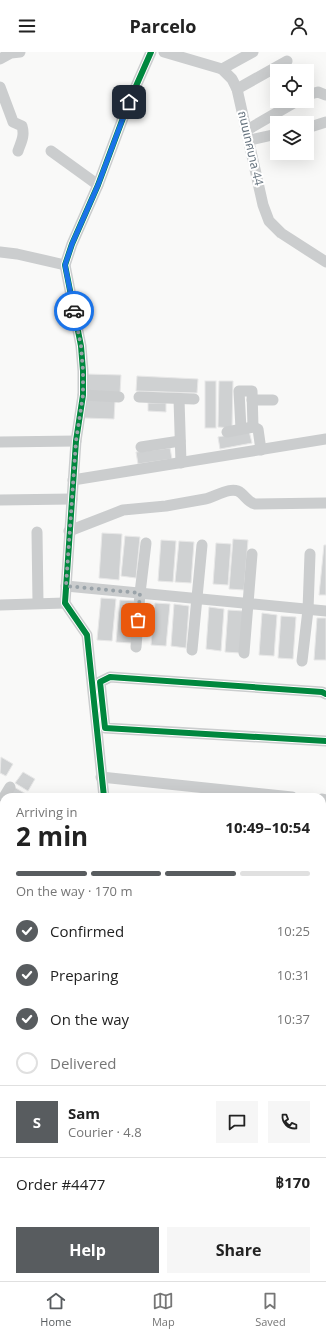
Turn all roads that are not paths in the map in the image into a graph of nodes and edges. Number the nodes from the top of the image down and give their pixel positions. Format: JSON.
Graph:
{"nodes":[{"id":1,"x":14,"y":52,"type":"edge"},
{"id":2,"x":151,"y":52,"type":"edge"},
{"id":3,"x":164,"y":52,"type":"edge"},
{"id":4,"x":253,"y":52,"type":"edge"},
{"id":5,"x":0,"y":59,"type":"edge"},
{"id":6,"x":287,"y":61,"type":"dead end"},
{"id":7,"x":222,"y":69,"type":"junction"},
{"id":8,"x":0,"y":87,"type":"edge"},
{"id":9,"x":237,"y":89,"type":"junction"},
{"id":10,"x":314,"y":93,"type":"edge"},
{"id":11,"x":326,"y":95,"type":"edge"},
{"id":12,"x":287,"y":108,"type":"edge"},
{"id":13,"x":326,"y":122,"type":"edge"},
{"id":14,"x":314,"y":126,"type":"edge"},
{"id":15,"x":270,"y":134,"type":"edge"},
{"id":16,"x":248,"y":135,"type":"junction"},
{"id":17,"x":18,"y":150,"type":"dead end"},
{"id":18,"x":51,"y":151,"type":"dead end"},
{"id":19,"x":98,"y":185,"type":"junction"},
{"id":20,"x":0,"y":252,"type":"edge"},
{"id":21,"x":326,"y":262,"type":"edge"},
{"id":22,"x":65,"y":265,"type":"junction"},
{"id":23,"x":83,"y":395,"type":"junction"},
{"id":24,"x":119,"y":397,"type":"dead end"},
{"id":25,"x":139,"y":397,"type":"dead end"},
{"id":26,"x":179,"y":398,"type":"junction"},
{"id":27,"x":194,"y":399,"type":"dead end"},
{"id":28,"x":252,"y":400,"type":"junction"},
{"id":29,"x":272,"y":400,"type":"dead end"},
{"id":30,"x":253,"y":427,"type":"junction"},
{"id":31,"x":241,"y":429,"type":"junction"},
{"id":32,"x":227,"y":432,"type":"dead end"},
{"id":33,"x":326,"y":439,"type":"edge"},
{"id":34,"x":76,"y":441,"type":"junction"},
{"id":35,"x":180,"y":441,"type":"junction"},
{"id":36,"x":0,"y":442,"type":"edge"},
{"id":37,"x":141,"y":447,"type":"dead end"},
{"id":38,"x":261,"y":450,"type":"junction"},
{"id":39,"x":181,"y":463,"type":"junction"},
{"id":40,"x":73,"y":480,"type":"junction"},
{"id":41,"x":72,"y":499,"type":"junction"},
{"id":42,"x":0,"y":500,"type":"edge"},
{"id":43,"x":326,"y":503,"type":"edge"},
{"id":44,"x":69,"y":531,"type":"junction"},
{"id":45,"x":37,"y":532,"type":"dead end"},
{"id":46,"x":146,"y":543,"type":"dead end"},
{"id":47,"x":202,"y":545,"type":"dead end"},
{"id":48,"x":252,"y":554,"type":"dead end"},
{"id":49,"x":310,"y":554,"type":"dead end"},
{"id":50,"x":66,"y":586,"type":"junction"},
{"id":51,"x":140,"y":593,"type":"junction"},
{"id":52,"x":197,"y":599,"type":"junction"},
{"id":53,"x":38,"y":603,"type":"junction"},
{"id":54,"x":65,"y":603,"type":"junction"},
{"id":55,"x":0,"y":604,"type":"edge"},
{"id":56,"x":248,"y":604,"type":"junction"},
{"id":57,"x":308,"y":610,"type":"junction"},
{"id":58,"x":326,"y":611,"type":"edge"},
{"id":59,"x":136,"y":647,"type":"dead end"},
{"id":60,"x":192,"y":650,"type":"dead end"},
{"id":61,"x":244,"y":653,"type":"dead end"},
{"id":62,"x":302,"y":661,"type":"dead end"},
{"id":63,"x":326,"y":694,"type":"edge"},
{"id":64,"x":326,"y":741,"type":"edge"},
{"id":65,"x":101,"y":777,"type":"junction"},
{"id":66,"x":103,"y":793,"type":"edge"},
{"id":67,"x":254,"y":793,"type":"edge"}],
"edges":[{"from":1,"to":5,"type":"street"},
{"from":2,"to":19,"type":"street"},
{"from":3,"to":7,"type":"street"},
{"from":4,"to":7,"type":"street"},
{"from":6,"to":9,"type":"street"},
{"from":7,"to":9,"type":"street","name":"ถนนเทศบาล 44"},
{"from":8,"to":17,"type":"street"},
{"from":9,"to":16,"type":"street","name":"ถนนเทศบาล 44"},
{"from":10,"to":11,"type":"street"},
{"from":12,"to":16,"type":"street"},
{"from":13,"to":14,"type":"street"},
{"from":15,"to":16,"type":"street"},
{"from":16,"to":21,"type":"street","name":"ถนนเทศบาล 44"},
{"from":18,"to":19,"type":"street"},
{"from":19,"to":22,"type":"street"},
{"from":20,"to":22,"type":"street"},
{"from":22,"to":23,"type":"street"},
{"from":23,"to":24,"type":"street"},
{"from":23,"to":34,"type":"street"},
{"from":25,"to":26,"type":"street"},
{"from":26,"to":27,"type":"street"},
{"from":26,"to":35,"type":"street"},
{"from":28,"to":29,"type":"street"},
{"from":28,"to":30,"type":"street"},
{"from":28,"to":31,"type":"street"},
{"from":30,"to":31,"type":"street"},
{"from":30,"to":38,"type":"street"},
{"from":31,"to":32,"type":"street"},
{"from":33,"to":38,"type":"street"},
{"from":34,"to":36,"type":"street"},
{"from":34,"to":40,"type":"street"},
{"from":35,"to":37,"type":"street"},
{"from":35,"to":39,"type":"street"},
{"from":38,"to":39,"type":"street"},
{"from":39,"to":40,"type":"street"},
{"from":40,"to":41,"type":"street"},
{"from":41,"to":42,"type":"street"},
{"from":41,"to":44,"type":"street"},
{"from":43,"to":44,"type":"street"},
{"from":44,"to":50,"type":"street"},
{"from":45,"to":53,"type":"street"},
{"from":46,"to":51,"type":"street"},
{"from":47,"to":52,"type":"street"},
{"from":48,"to":56,"type":"street"},
{"from":49,"to":57,"type":"street"},
{"from":50,"to":51,"type":"street"},
{"from":50,"to":54,"type":"street"},
{"from":51,"to":52,"type":"street"},
{"from":51,"to":59,"type":"street"},
{"from":52,"to":56,"type":"street"},
{"from":52,"to":60,"type":"street"},
{"from":53,"to":54,"type":"street"},
{"from":53,"to":55,"type":"street"},
{"from":54,"to":65,"type":"street"},
{"from":56,"to":57,"type":"street"},
{"from":56,"to":61,"type":"street"},
{"from":57,"to":58,"type":"street"},
{"from":57,"to":62,"type":"street"},
{"from":63,"to":64,"type":"street"},
{"from":65,"to":66,"type":"street"},
{"from":65,"to":67,"type":"street"}]}
